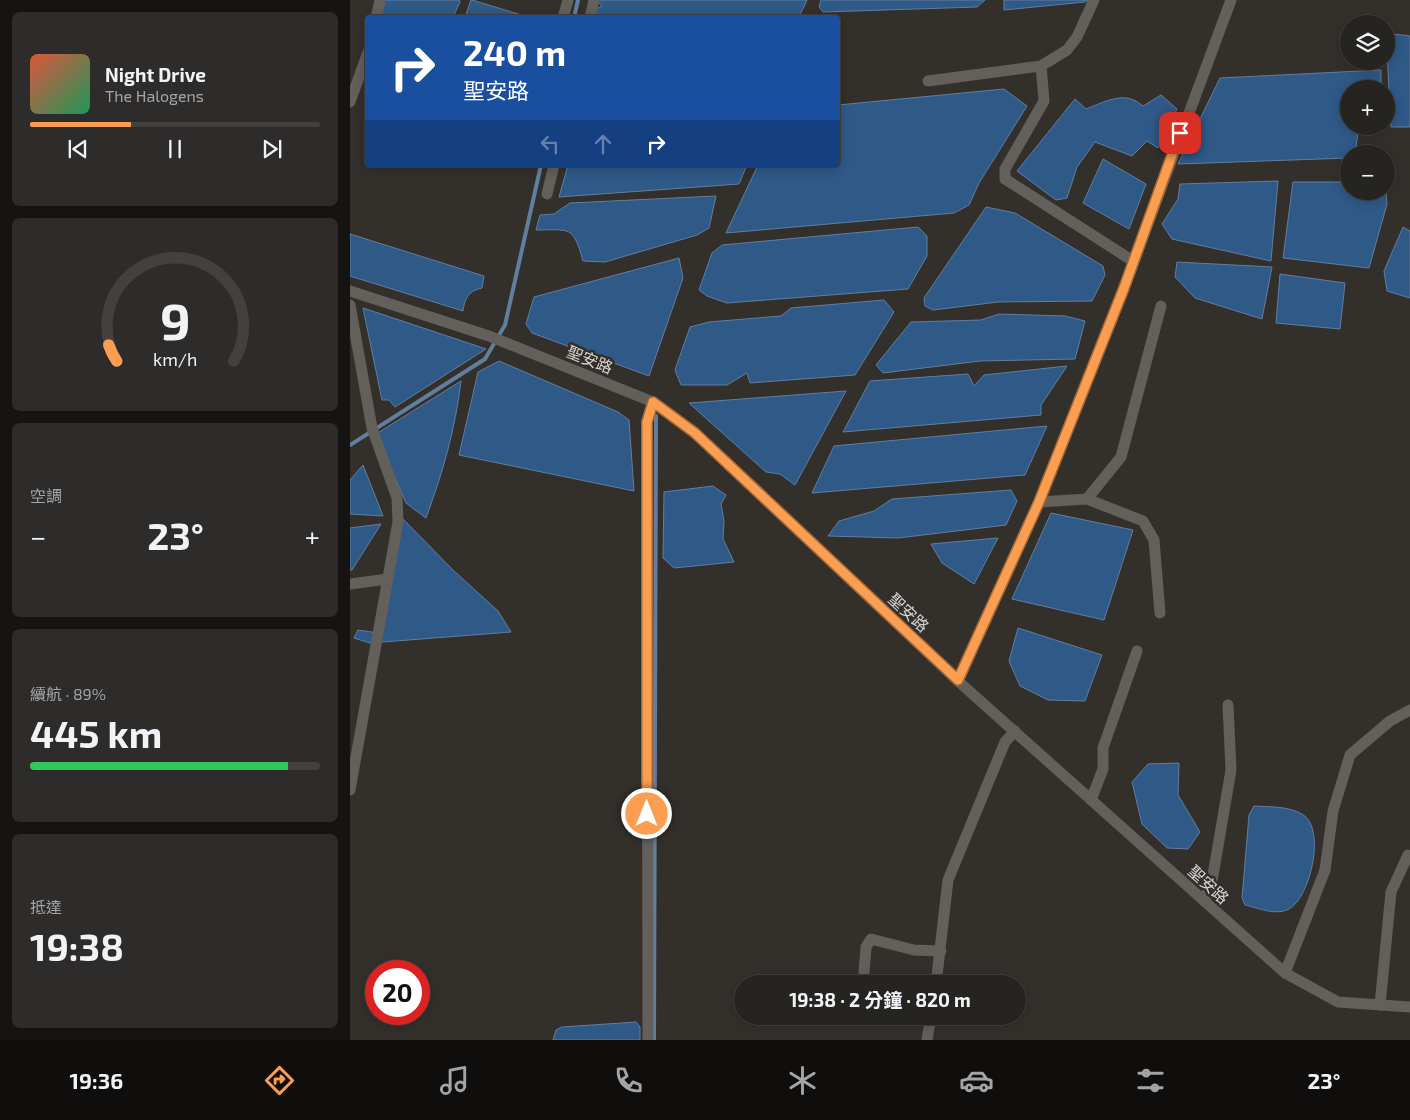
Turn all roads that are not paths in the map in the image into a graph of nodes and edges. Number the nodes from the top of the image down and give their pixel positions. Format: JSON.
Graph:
{"nodes":[{"id":1,"x":380,"y":0,"type":"edge"},
{"id":2,"x":568,"y":0,"type":"edge"},
{"id":3,"x":594,"y":0,"type":"edge"},
{"id":4,"x":1094,"y":0,"type":"edge"},
{"id":5,"x":1231,"y":0,"type":"edge"},
{"id":6,"x":377,"y":15,"type":"edge"},
{"id":7,"x":564,"y":15,"type":"edge"},
{"id":8,"x":591,"y":15,"type":"edge"},
{"id":9,"x":365,"y":60,"type":"edge"},
{"id":10,"x":1041,"y":66,"type":"junction"},
{"id":11,"x":928,"y":81,"type":"dead end"},
{"id":12,"x":350,"y":102,"type":"edge"},
{"id":13,"x":554,"y":167,"type":"edge"},
{"id":14,"x":548,"y":194,"type":"dead end"},
{"id":15,"x":1133,"y":261,"type":"junction"},
{"id":16,"x":350,"y":291,"type":"edge"},
{"id":17,"x":350,"y":305,"type":"edge"},
{"id":18,"x":1161,"y":306,"type":"dead end"},
{"id":19,"x":653,"y":402,"type":"junction"},
{"id":20,"x":1086,"y":499,"type":"junction"},
{"id":21,"x":1039,"y":502,"type":"junction"},
{"id":22,"x":388,"y":579,"type":"junction"},
{"id":23,"x":350,"y":584,"type":"edge"},
{"id":24,"x":1160,"y":613,"type":"dead end"},
{"id":25,"x":1137,"y":651,"type":"dead end"},
{"id":26,"x":958,"y":680,"type":"junction"},
{"id":27,"x":1228,"y":705,"type":"dead end"},
{"id":28,"x":1410,"y":710,"type":"edge"},
{"id":29,"x":1015,"y":731,"type":"junction"},
{"id":30,"x":350,"y":790,"type":"edge"},
{"id":31,"x":1091,"y":800,"type":"junction"},
{"id":32,"x":1408,"y":855,"type":"dead end"},
{"id":33,"x":1204,"y":901,"type":"junction"},
{"id":34,"x":941,"y":951,"type":"junction"},
{"id":35,"x":864,"y":973,"type":"dead end"},
{"id":36,"x":1285,"y":973,"type":"junction"},
{"id":37,"x":937,"y":975,"type":"edge"},
{"id":38,"x":1380,"y":1005,"type":"junction"},
{"id":39,"x":1410,"y":1007,"type":"edge"},
{"id":40,"x":930,"y":1025,"type":"edge"},
{"id":41,"x":648,"y":1040,"type":"edge"},
{"id":42,"x":927,"y":1040,"type":"edge"}],
"edges":[{"from":1,"to":6,"type":"street"},
{"from":2,"to":7,"type":"street"},
{"from":3,"to":8,"type":"street"},
{"from":4,"to":10,"type":"street"},
{"from":5,"to":15,"type":"street"},
{"from":9,"to":12,"type":"street"},
{"from":10,"to":11,"type":"street"},
{"from":10,"to":15,"type":"street"},
{"from":13,"to":14,"type":"street"},
{"from":15,"to":21,"type":"street"},
{"from":16,"to":19,"type":"street","name":"聖安路"},
{"from":17,"to":22,"type":"street"},
{"from":18,"to":20,"type":"street"},
{"from":19,"to":26,"type":"street","name":"聖安路"},
{"from":19,"to":41,"type":"street"},
{"from":20,"to":21,"type":"street"},
{"from":20,"to":24,"type":"street"},
{"from":21,"to":26,"type":"street"},
{"from":22,"to":23,"type":"street"},
{"from":22,"to":30,"type":"street"},
{"from":25,"to":31,"type":"street"},
{"from":26,"to":29,"type":"street","name":"聖安路"},
{"from":27,"to":33,"type":"street"},
{"from":28,"to":36,"type":"street"},
{"from":29,"to":31,"type":"street","name":"聖安路"},
{"from":29,"to":34,"type":"street"},
{"from":31,"to":33,"type":"street","name":"聖安路"},
{"from":32,"to":38,"type":"street"},
{"from":33,"to":36,"type":"street","name":"聖安路"},
{"from":34,"to":35,"type":"street"},
{"from":34,"to":37,"type":"street"},
{"from":36,"to":38,"type":"street","name":"聖安路"},
{"from":38,"to":39,"type":"street","name":"聖安路"},
{"from":40,"to":42,"type":"street"}]}
